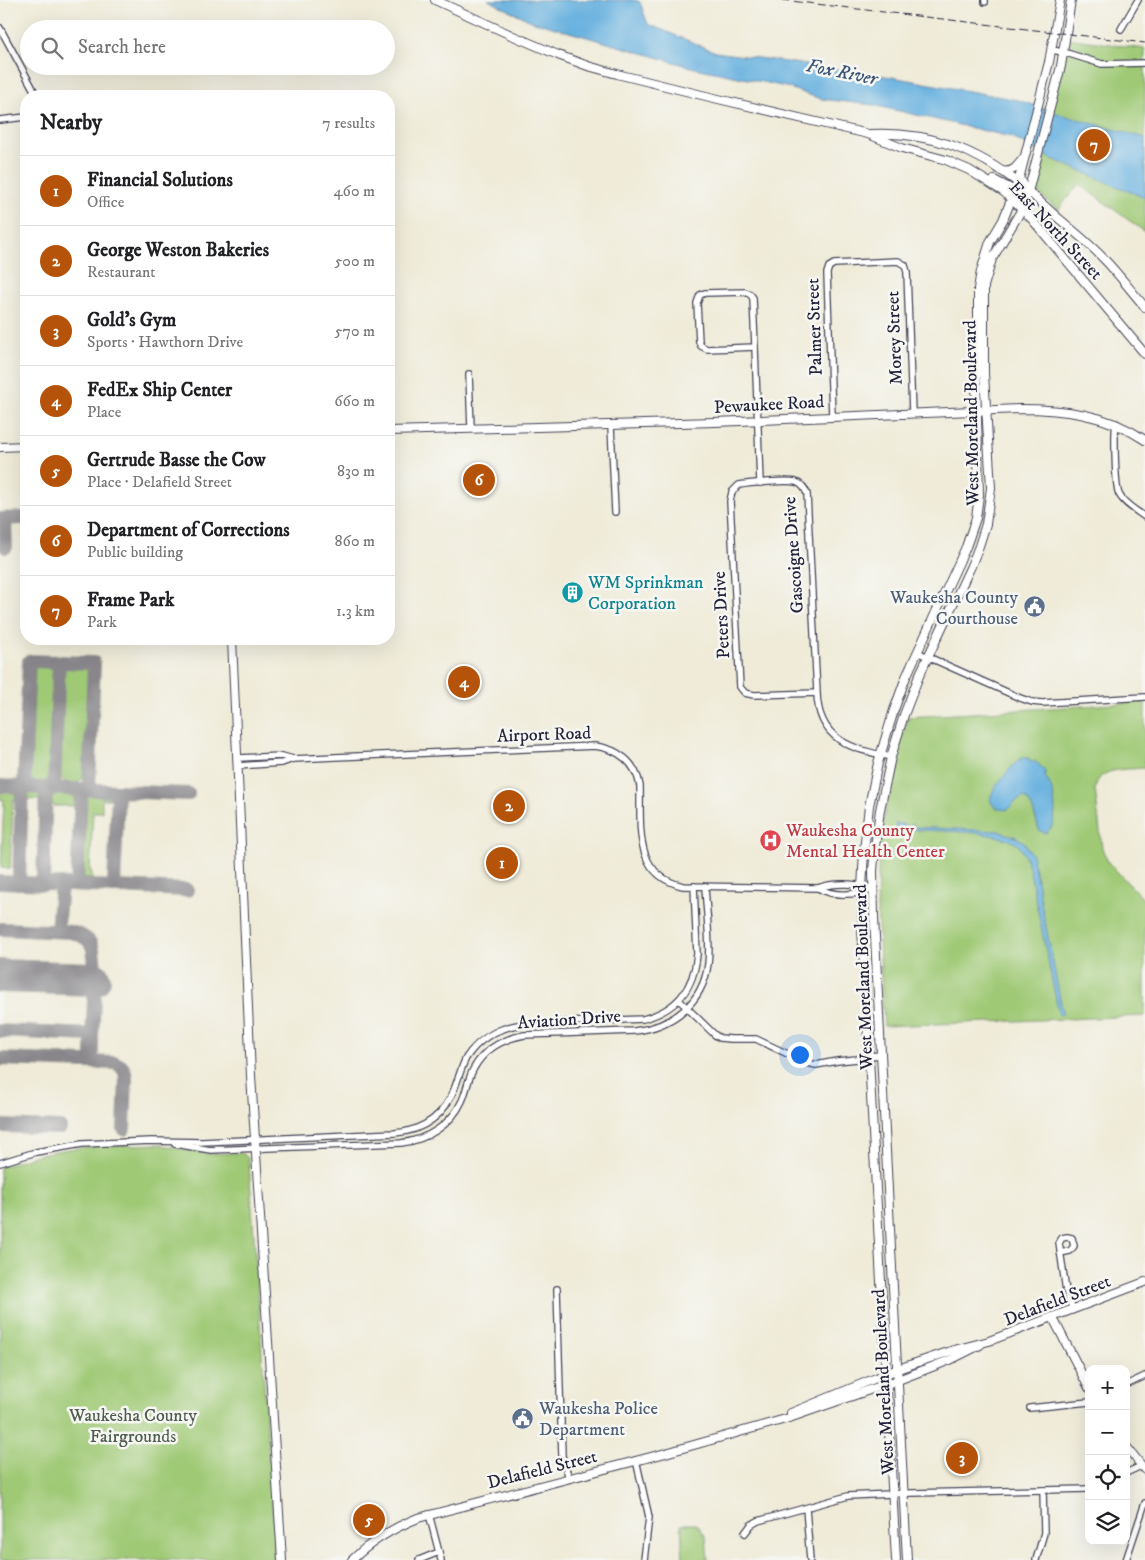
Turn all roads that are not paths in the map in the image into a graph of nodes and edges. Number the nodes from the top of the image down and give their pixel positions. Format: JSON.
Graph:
{"nodes":[{"id":1,"x":435,"y":0,"type":"edge"},
{"id":2,"x":1060,"y":0,"type":"edge"},
{"id":3,"x":1138,"y":0,"type":"edge"},
{"id":4,"x":1070,"y":1,"type":"edge"},
{"id":5,"x":0,"y":28,"type":"edge"},
{"id":6,"x":1121,"y":29,"type":"dead end"},
{"id":7,"x":1052,"y":50,"type":"junction"},
{"id":8,"x":1063,"y":52,"type":"junction"},
{"id":9,"x":1145,"y":63,"type":"edge"},
{"id":10,"x":20,"y":65,"type":"edge"},
{"id":11,"x":26,"y":75,"type":"edge"},
{"id":12,"x":34,"y":90,"type":"edge"},
{"id":13,"x":1044,"y":106,"type":"junction"},
{"id":14,"x":20,"y":118,"type":"edge"},
{"id":15,"x":0,"y":120,"type":"edge"},
{"id":16,"x":868,"y":134,"type":"junction"},
{"id":17,"x":1031,"y":155,"type":"junction"},
{"id":18,"x":933,"y":156,"type":"junction"},
{"id":19,"x":1001,"y":171,"type":"junction"},
{"id":20,"x":1019,"y":191,"type":"junction"},
{"id":21,"x":1022,"y":209,"type":"junction"},
{"id":22,"x":828,"y":267,"type":"joint"},
{"id":23,"x":1145,"y":307,"type":"edge"},
{"id":24,"x":755,"y":347,"type":"junction"},
{"id":25,"x":1145,"y":354,"type":"edge"},
{"id":26,"x":469,"y":374,"type":"dead end"},
{"id":27,"x":976,"y":410,"type":"junction"},
{"id":28,"x":987,"y":410,"type":"junction"},
{"id":29,"x":912,"y":413,"type":"junction"},
{"id":30,"x":832,"y":416,"type":"junction"},
{"id":31,"x":758,"y":421,"type":"junction"},
{"id":32,"x":1116,"y":423,"type":"junction"},
{"id":33,"x":611,"y":426,"type":"junction"},
{"id":34,"x":471,"y":428,"type":"junction"},
{"id":35,"x":395,"y":431,"type":"edge"},
{"id":36,"x":1145,"y":440,"type":"edge"},
{"id":37,"x":20,"y":446,"type":"edge"},
{"id":38,"x":0,"y":447,"type":"edge"},
{"id":39,"x":978,"y":449,"type":"junction"},
{"id":40,"x":989,"y":449,"type":"junction"},
{"id":41,"x":760,"y":483,"type":"junction"},
{"id":42,"x":977,"y":510,"type":"junction"},
{"id":43,"x":615,"y":512,"type":"dead end"},
{"id":44,"x":988,"y":512,"type":"junction"},
{"id":45,"x":1145,"y":517,"type":"edge"},
{"id":46,"x":232,"y":645,"type":"edge"},
{"id":47,"x":918,"y":652,"type":"junction"},
{"id":48,"x":928,"y":657,"type":"junction"},
{"id":49,"x":901,"y":692,"type":"junction"},
{"id":50,"x":816,"y":693,"type":"junction"},
{"id":51,"x":911,"y":696,"type":"junction"},
{"id":52,"x":1145,"y":697,"type":"edge"},
{"id":53,"x":880,"y":754,"type":"junction"},
{"id":54,"x":891,"y":757,"type":"junction"},
{"id":55,"x":238,"y":762,"type":"junction"},
{"id":56,"x":864,"y":845,"type":"junction"},
{"id":57,"x":875,"y":847,"type":"junction"},
{"id":58,"x":694,"y":886,"type":"junction"},
{"id":59,"x":705,"y":886,"type":"junction"},
{"id":60,"x":862,"y":889,"type":"junction"},
{"id":61,"x":873,"y":889,"type":"junction"},
{"id":62,"x":708,"y":942,"type":"junction"},
{"id":63,"x":697,"y":943,"type":"junction"},
{"id":64,"x":864,"y":950,"type":"junction"},
{"id":65,"x":875,"y":950,"type":"junction"},
{"id":66,"x":679,"y":1000,"type":"junction"},
{"id":67,"x":686,"y":1008,"type":"junction"},
{"id":68,"x":580,"y":1022,"type":"junction"},
{"id":69,"x":550,"y":1023,"type":"junction"},
{"id":70,"x":581,"y":1033,"type":"junction"},
{"id":71,"x":550,"y":1034,"type":"junction"},
{"id":72,"x":881,"y":1055,"type":"junction"},
{"id":73,"x":869,"y":1056,"type":"junction"},
{"id":74,"x":464,"y":1064,"type":"junction"},
{"id":75,"x":473,"y":1069,"type":"junction"},
{"id":76,"x":873,"y":1120,"type":"junction"},
{"id":77,"x":884,"y":1120,"type":"junction"},
{"id":78,"x":428,"y":1123,"type":"junction"},
{"id":79,"x":440,"y":1129,"type":"junction"},
{"id":80,"x":314,"y":1136,"type":"junction"},
{"id":81,"x":254,"y":1139,"type":"junction"},
{"id":82,"x":163,"y":1141,"type":"junction"},
{"id":83,"x":314,"y":1147,"type":"junction"},
{"id":84,"x":255,"y":1150,"type":"junction"},
{"id":85,"x":0,"y":1163,"type":"edge"},
{"id":86,"x":887,"y":1173,"type":"junction"},
{"id":87,"x":875,"y":1174,"type":"junction"},
{"id":88,"x":890,"y":1235,"type":"junction"},
{"id":89,"x":879,"y":1236,"type":"junction"},
{"id":90,"x":1060,"y":1253,"type":"dead end"},
{"id":91,"x":1145,"y":1282,"type":"edge"},
{"id":92,"x":557,"y":1289,"type":"dead end"},
{"id":93,"x":894,"y":1298,"type":"junction"},
{"id":94,"x":882,"y":1299,"type":"junction"},
{"id":95,"x":1073,"y":1310,"type":"junction"},
{"id":96,"x":1053,"y":1318,"type":"junction"},
{"id":97,"x":884,"y":1327,"type":"junction"},
{"id":98,"x":895,"y":1327,"type":"junction"},
{"id":99,"x":948,"y":1356,"type":"junction"},
{"id":100,"x":923,"y":1361,"type":"junction"},
{"id":101,"x":898,"y":1369,"type":"junction"},
{"id":102,"x":926,"y":1369,"type":"junction"},
{"id":103,"x":886,"y":1374,"type":"junction"},
{"id":104,"x":1145,"y":1376,"type":"edge"},
{"id":105,"x":898,"y":1380,"type":"junction"},
{"id":106,"x":1085,"y":1380,"type":"edge"},
{"id":107,"x":1130,"y":1383,"type":"edge"},
{"id":108,"x":886,"y":1384,"type":"junction"},
{"id":109,"x":860,"y":1389,"type":"junction"},
{"id":110,"x":1085,"y":1402,"type":"edge"},
{"id":111,"x":1030,"y":1408,"type":"dead end"},
{"id":112,"x":900,"y":1415,"type":"junction"},
{"id":113,"x":888,"y":1416,"type":"junction"},
{"id":114,"x":1130,"y":1451,"type":"edge"},
{"id":115,"x":890,"y":1453,"type":"junction"},
{"id":116,"x":902,"y":1453,"type":"junction"},
{"id":117,"x":636,"y":1460,"type":"junction"},
{"id":118,"x":1143,"y":1468,"type":"edge"},
{"id":119,"x":1130,"y":1472,"type":"edge"},
{"id":120,"x":569,"y":1478,"type":"junction"},
{"id":121,"x":1085,"y":1488,"type":"edge"},
{"id":122,"x":1043,"y":1490,"type":"junction"},
{"id":123,"x":892,"y":1494,"type":"junction"},
{"id":124,"x":904,"y":1494,"type":"junction"},
{"id":125,"x":1145,"y":1503,"type":"edge"},
{"id":126,"x":806,"y":1508,"type":"junction"},
{"id":127,"x":429,"y":1514,"type":"junction"},
{"id":128,"x":745,"y":1533,"type":"dead end"},
{"id":129,"x":439,"y":1552,"type":"junction"},
{"id":130,"x":282,"y":1560,"type":"edge"},
{"id":131,"x":352,"y":1560,"type":"edge"},
{"id":132,"x":419,"y":1560,"type":"edge"},
{"id":133,"x":441,"y":1560,"type":"edge"},
{"id":134,"x":644,"y":1560,"type":"edge"},
{"id":135,"x":810,"y":1560,"type":"edge"},
{"id":136,"x":896,"y":1560,"type":"edge"},
{"id":137,"x":907,"y":1560,"type":"edge"},
{"id":138,"x":1036,"y":1560,"type":"edge"},
{"id":139,"x":1126,"y":1560,"type":"edge"}],
"edges":[{"from":1,"to":16,"type":"street","name":"East North Street"},
{"from":2,"to":4,"type":"street"},
{"from":2,"to":7,"type":"street"},
{"from":3,"to":6,"type":"street"},
{"from":4,"to":8,"type":"street"},
{"from":5,"to":10,"type":"street"},
{"from":7,"to":8,"type":"street"},
{"from":7,"to":13,"type":"street"},
{"from":8,"to":9,"type":"street"},
{"from":8,"to":13,"type":"street"},
{"from":11,"to":12,"type":"street"},
{"from":13,"to":17,"type":"street"},
{"from":13,"to":17,"type":"street"},
{"from":14,"to":15,"type":"street"},
{"from":16,"to":18,"type":"street","name":"East North Street"},
{"from":16,"to":19,"type":"street","name":"East North Street"},
{"from":17,"to":19,"type":"street"},
{"from":17,"to":20,"type":"street","name":"West Moreland Boulevard"},
{"from":17,"to":20,"type":"street"},
{"from":18,"to":20,"type":"street","name":"East North Street"},
{"from":18,"to":20,"type":"street"},
{"from":19,"to":20,"type":"street","name":"East North Street"},
{"from":20,"to":21,"type":"street","name":"West Moreland Boulevard"},
{"from":20,"to":21,"type":"street","name":"East North Street"},
{"from":20,"to":23,"type":"street"},
{"from":20,"to":27,"type":"street","name":"West Moreland Boulevard"},
{"from":21,"to":25,"type":"street","name":"East North Street"},
{"from":21,"to":28,"type":"street","name":"West Moreland Boulevard"},
{"from":22,"to":29,"type":"street","name":"Morey Street"},
{"from":22,"to":30,"type":"street","name":"Palmer Street"},
{"from":24,"to":24,"type":"street","name":"Gascoigne Drive"},
{"from":24,"to":31,"type":"street","name":"Gascoigne Drive"},
{"from":26,"to":34,"type":"street"},
{"from":27,"to":28,"type":"street","name":"Pewaukee Road"},
{"from":27,"to":29,"type":"street","name":"Pewaukee Road"},
{"from":27,"to":39,"type":"street","name":"West Moreland Boulevard"},
{"from":28,"to":32,"type":"street","name":"Pewaukee Road"},
{"from":28,"to":40,"type":"street","name":"West Moreland Boulevard"},
{"from":29,"to":30,"type":"street","name":"Pewaukee Road"},
{"from":30,"to":31,"type":"street","name":"Pewaukee Road"},
{"from":31,"to":33,"type":"street","name":"Pewaukee Road"},
{"from":31,"to":41,"type":"street","name":"Gascoigne Drive"},
{"from":32,"to":36,"type":"street","name":"Pewaukee Road"},
{"from":32,"to":45,"type":"street"},
{"from":33,"to":34,"type":"street","name":"Pewaukee Road"},
{"from":33,"to":43,"type":"street"},
{"from":34,"to":35,"type":"street","name":"Pewaukee Road"},
{"from":37,"to":38,"type":"street"},
{"from":39,"to":40,"type":"street"},
{"from":39,"to":42,"type":"street","name":"West Moreland Boulevard"},
{"from":40,"to":44,"type":"street","name":"West Moreland Boulevard"},
{"from":41,"to":50,"type":"street","name":"Gascoigne Drive"},
{"from":41,"to":50,"type":"street","name":"Peters Drive"},
{"from":42,"to":44,"type":"street"},
{"from":42,"to":47,"type":"street","name":"West Moreland Boulevard"},
{"from":44,"to":48,"type":"street","name":"West Moreland Boulevard"},
{"from":46,"to":55,"type":"street"},
{"from":47,"to":48,"type":"street"},
{"from":47,"to":49,"type":"street","name":"West Moreland Boulevard"},
{"from":48,"to":51,"type":"street","name":"West Moreland Boulevard"},
{"from":48,"to":52,"type":"street"},
{"from":49,"to":51,"type":"street"},
{"from":49,"to":53,"type":"street","name":"West Moreland Boulevard"},
{"from":50,"to":53,"type":"street","name":"Gascoigne Drive"},
{"from":51,"to":54,"type":"street","name":"West Moreland Boulevard"},
{"from":53,"to":54,"type":"street","name":"Gascoigne Drive"},
{"from":53,"to":56,"type":"street","name":"West Moreland Boulevard"},
{"from":54,"to":57,"type":"street","name":"West Moreland Boulevard"},
{"from":55,"to":58,"type":"street","name":"Airport Road"},
{"from":55,"to":81,"type":"street"},
{"from":56,"to":57,"type":"street"},
{"from":56,"to":60,"type":"street","name":"West Moreland Boulevard"},
{"from":57,"to":61,"type":"street","name":"West Moreland Boulevard"},
{"from":58,"to":59,"type":"street","name":"Airport Road"},
{"from":58,"to":63,"type":"street","name":"Aviation Drive"},
{"from":59,"to":60,"type":"street","name":"Airport Road"},
{"from":59,"to":62,"type":"street","name":"Aviation Drive"},
{"from":60,"to":61,"type":"street","name":"Airport Road"},
{"from":60,"to":64,"type":"street","name":"West Moreland Boulevard"},
{"from":61,"to":65,"type":"street","name":"West Moreland Boulevard"},
{"from":62,"to":63,"type":"street"},
{"from":62,"to":67,"type":"street","name":"Aviation Drive"},
{"from":63,"to":66,"type":"street","name":"Aviation Drive"},
{"from":64,"to":65,"type":"street"},
{"from":64,"to":73,"type":"street","name":"West Moreland Boulevard"},
{"from":65,"to":72,"type":"street","name":"West Moreland Boulevard"},
{"from":66,"to":67,"type":"street"},
{"from":66,"to":68,"type":"street","name":"Aviation Drive"},
{"from":67,"to":70,"type":"street","name":"Aviation Drive"},
{"from":67,"to":73,"type":"street"},
{"from":68,"to":69,"type":"street","name":"Aviation Drive"},
{"from":68,"to":70,"type":"street"},
{"from":69,"to":71,"type":"street"},
{"from":69,"to":74,"type":"street","name":"Aviation Drive"},
{"from":70,"to":71,"type":"street","name":"Aviation Drive"},
{"from":71,"to":75,"type":"street","name":"Aviation Drive"},
{"from":72,"to":73,"type":"street"},
{"from":72,"to":77,"type":"street","name":"West Moreland Boulevard"},
{"from":73,"to":76,"type":"street","name":"West Moreland Boulevard"},
{"from":74,"to":75,"type":"street"},
{"from":74,"to":78,"type":"street","name":"Aviation Drive"},
{"from":75,"to":79,"type":"street","name":"Aviation Drive"},
{"from":76,"to":77,"type":"street"},
{"from":76,"to":87,"type":"street","name":"West Moreland Boulevard"},
{"from":77,"to":86,"type":"street","name":"West Moreland Boulevard"},
{"from":78,"to":79,"type":"street"},
{"from":78,"to":80,"type":"street","name":"Aviation Drive"},
{"from":79,"to":83,"type":"street","name":"Aviation Drive"},
{"from":80,"to":81,"type":"street","name":"Aviation Drive"},
{"from":80,"to":83,"type":"street"},
{"from":81,"to":82,"type":"street","name":"Aviation Drive"},
{"from":81,"to":84,"type":"street"},
{"from":82,"to":84,"type":"street","name":"Aviation Drive"},
{"from":82,"to":85,"type":"street","name":"Aviation Drive"},
{"from":83,"to":84,"type":"street","name":"Aviation Drive"},
{"from":84,"to":130,"type":"street"},
{"from":86,"to":87,"type":"street"},
{"from":86,"to":88,"type":"street","name":"West Moreland Boulevard"},
{"from":87,"to":89,"type":"street","name":"West Moreland Boulevard"},
{"from":88,"to":89,"type":"street"},
{"from":88,"to":93,"type":"street","name":"West Moreland Boulevard"},
{"from":89,"to":94,"type":"street","name":"West Moreland Boulevard"},
{"from":90,"to":95,"type":"street"},
{"from":91,"to":95,"type":"street","name":"Delafield Street"},
{"from":92,"to":120,"type":"street"},
{"from":93,"to":94,"type":"street"},
{"from":93,"to":98,"type":"street","name":"West Moreland Boulevard"},
{"from":94,"to":97,"type":"street","name":"West Moreland Boulevard"},
{"from":95,"to":96,"type":"street","name":"Delafield Street"},
{"from":96,"to":99,"type":"street","name":"Delafield Street"},
{"from":96,"to":106,"type":"street"},
{"from":97,"to":98,"type":"street"},
{"from":97,"to":103,"type":"street","name":"West Moreland Boulevard"},
{"from":98,"to":101,"type":"street","name":"West Moreland Boulevard"},
{"from":99,"to":100,"type":"street","name":"Delafield Street"},
{"from":99,"to":102,"type":"street","name":"Delafield Street"},
{"from":100,"to":101,"type":"street","name":"Delafield Street"},
{"from":100,"to":102,"type":"street"},
{"from":101,"to":103,"type":"street","name":"Delafield Street"},
{"from":101,"to":105,"type":"street","name":"West Moreland Boulevard"},
{"from":102,"to":105,"type":"street","name":"Delafield Street"},
{"from":103,"to":108,"type":"street","name":"West Moreland Boulevard"},
{"from":103,"to":109,"type":"street","name":"Delafield Street"},
{"from":104,"to":107,"type":"street"},
{"from":105,"to":108,"type":"street","name":"Delafield Street"},
{"from":105,"to":112,"type":"street","name":"West Moreland Boulevard"},
{"from":108,"to":109,"type":"street","name":"Delafield Street"},
{"from":108,"to":113,"type":"street","name":"West Moreland Boulevard"},
{"from":109,"to":117,"type":"street","name":"Delafield Street"},
{"from":110,"to":111,"type":"street"},
{"from":112,"to":113,"type":"street"},
{"from":112,"to":116,"type":"street","name":"West Moreland Boulevard"},
{"from":113,"to":115,"type":"street","name":"West Moreland Boulevard"},
{"from":114,"to":118,"type":"street"},
{"from":115,"to":116,"type":"street"},
{"from":115,"to":123,"type":"street","name":"West Moreland Boulevard"},
{"from":116,"to":124,"type":"street","name":"West Moreland Boulevard"},
{"from":117,"to":120,"type":"street","name":"Delafield Street"},
{"from":117,"to":134,"type":"street"},
{"from":118,"to":119,"type":"street"},
{"from":120,"to":127,"type":"street","name":"Delafield Street"},
{"from":121,"to":122,"type":"street"},
{"from":122,"to":124,"type":"street"},
{"from":122,"to":138,"type":"street"},
{"from":123,"to":124,"type":"street"},
{"from":123,"to":126,"type":"street"},
{"from":123,"to":136,"type":"street","name":"West Moreland Boulevard"},
{"from":124,"to":137,"type":"street","name":"West Moreland Boulevard"},
{"from":125,"to":139,"type":"street"},
{"from":126,"to":128,"type":"street"},
{"from":126,"to":135,"type":"street"},
{"from":127,"to":129,"type":"street"},
{"from":127,"to":131,"type":"street","name":"Delafield Street"},
{"from":129,"to":132,"type":"street"},
{"from":129,"to":133,"type":"street"}]}
